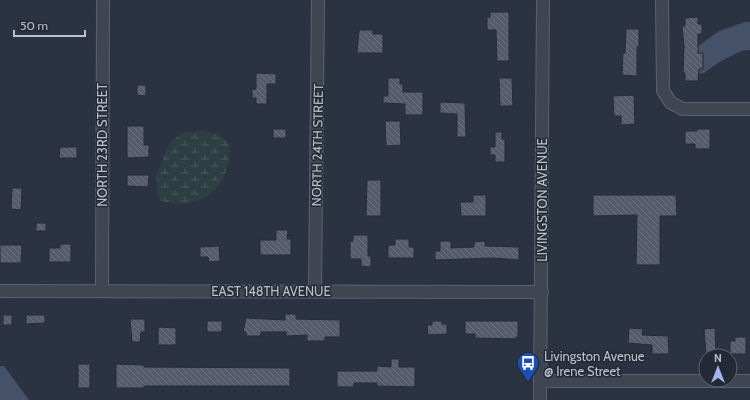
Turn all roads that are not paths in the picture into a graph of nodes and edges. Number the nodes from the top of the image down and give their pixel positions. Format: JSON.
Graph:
{"nodes":[{"id":1,"x":103,"y":0,"type":"edge"},
{"id":2,"x":318,"y":0,"type":"edge"},
{"id":3,"x":543,"y":0,"type":"edge"},
{"id":4,"x":662,"y":0,"type":"edge"},
{"id":5,"x":750,"y":109,"type":"edge"},
{"id":6,"x":102,"y":290,"type":"junction"},
{"id":7,"x":0,"y":291,"type":"edge"},
{"id":8,"x":315,"y":291,"type":"junction"},
{"id":9,"x":542,"y":292,"type":"junction"},
{"id":10,"x":540,"y":381,"type":"junction"},
{"id":11,"x":750,"y":381,"type":"edge"},
{"id":12,"x":540,"y":400,"type":"edge"}],
"edges":[{"from":1,"to":6,"type":"street","name":"NORTH 23RD STREET"},
{"from":2,"to":8,"type":"street","name":"NORTH 24TH STREET"},
{"from":3,"to":9,"type":"street","name":"LIVINGSTON AVENUE"},
{"from":4,"to":5,"type":"street"},
{"from":6,"to":7,"type":"street","name":"EAST 148TH AVENUE"},
{"from":6,"to":8,"type":"street","name":"EAST 148TH AVENUE"},
{"from":8,"to":9,"type":"street","name":"EAST 148TH AVENUE"},
{"from":9,"to":10,"type":"street","name":"LIVINGSTON AVENUE"},
{"from":10,"to":11,"type":"street"},
{"from":10,"to":12,"type":"street","name":"LIVINGSTON AVENUE"}]}
